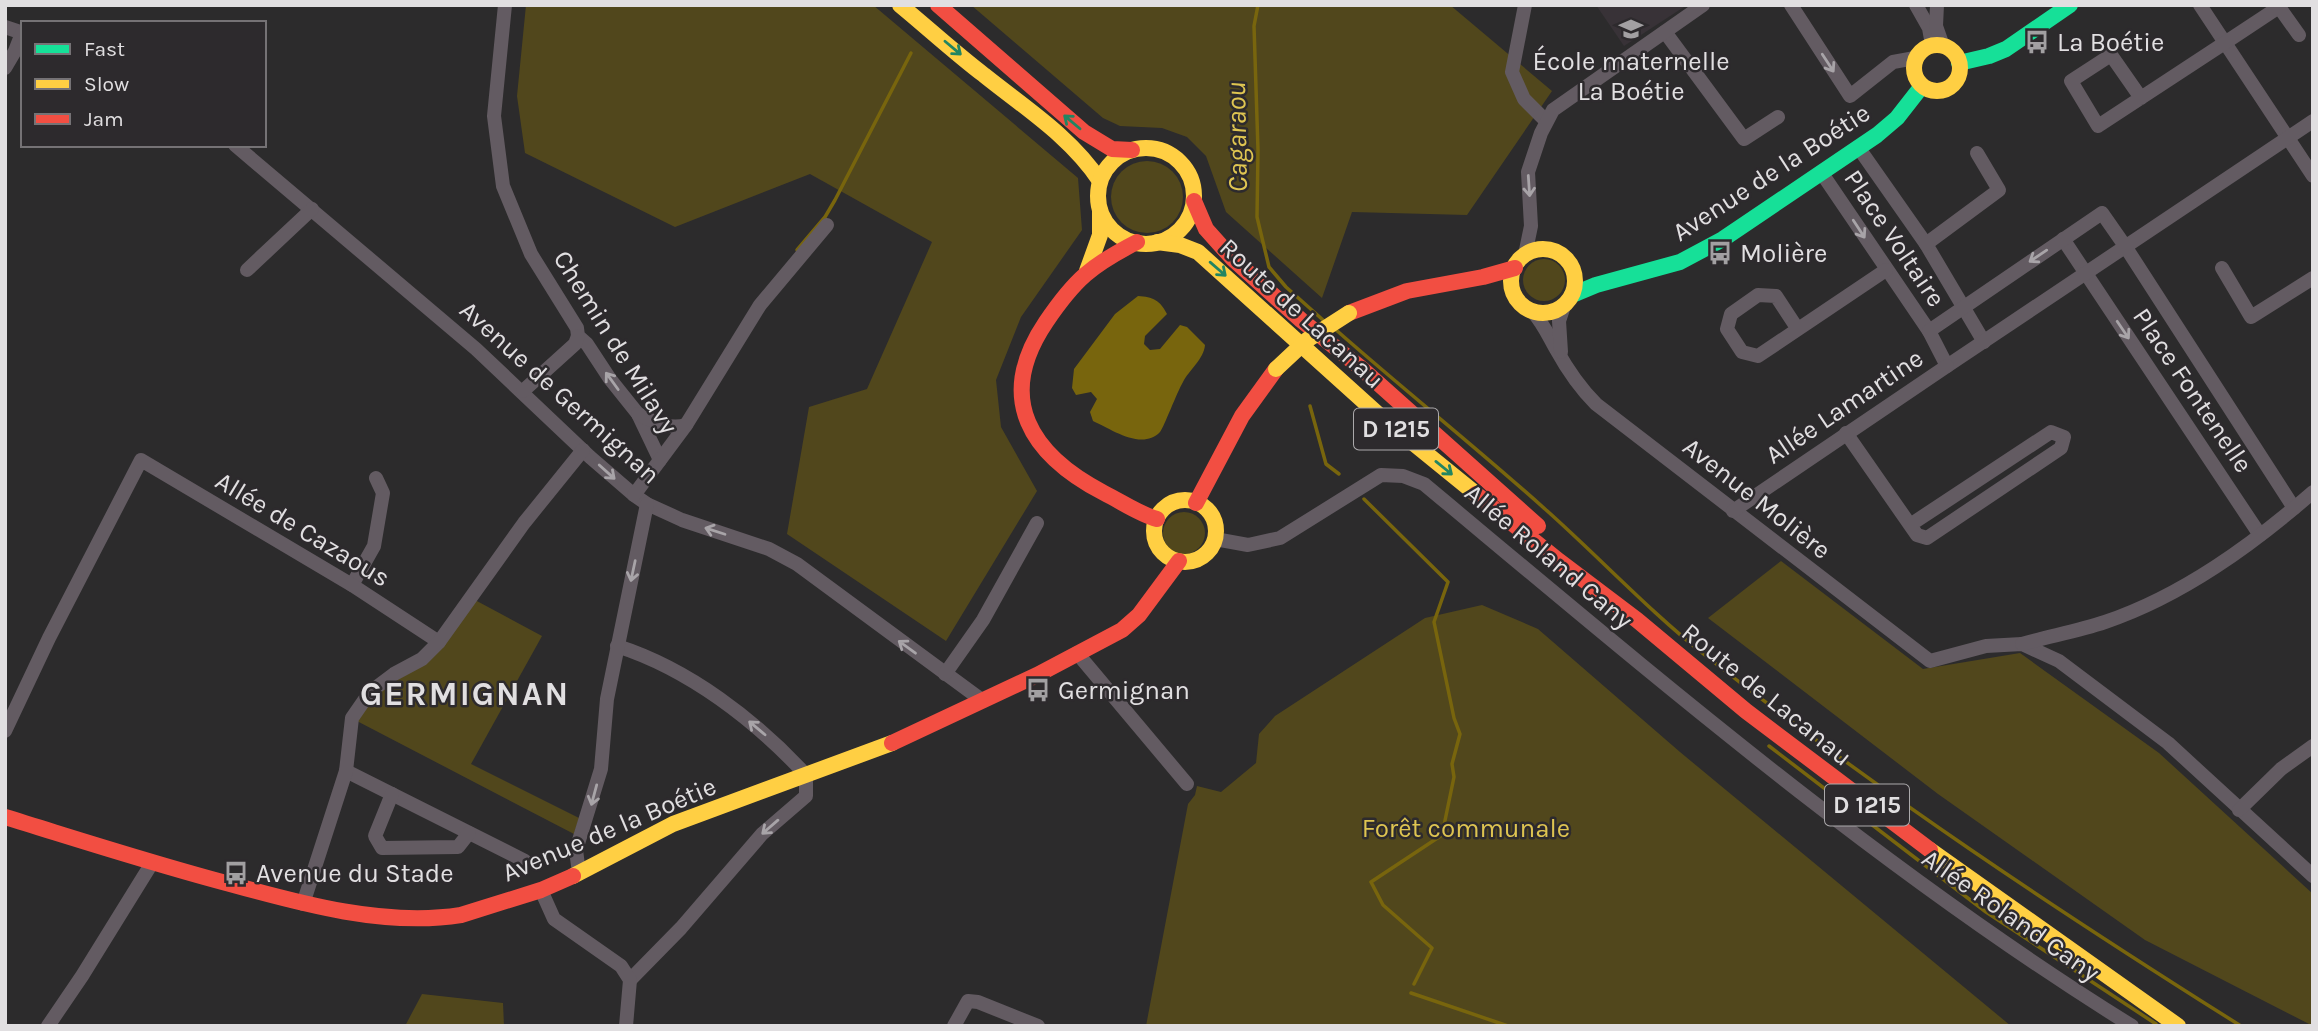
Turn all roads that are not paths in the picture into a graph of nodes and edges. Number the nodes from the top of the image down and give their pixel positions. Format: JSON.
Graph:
{"nodes":[{"id":1,"x":505,"y":5,"type":"edge"},
{"id":2,"x":900,"y":5,"type":"edge"},
{"id":3,"x":938,"y":5,"type":"edge"},
{"id":4,"x":1525,"y":5,"type":"edge"},
{"id":5,"x":1703,"y":5,"type":"edge"},
{"id":6,"x":1791,"y":5,"type":"edge"},
{"id":7,"x":1916,"y":5,"type":"edge"},
{"id":8,"x":1937,"y":5,"type":"edge"},
{"id":9,"x":2070,"y":5,"type":"edge"},
{"id":10,"x":2200,"y":5,"type":"edge"},
{"id":11,"x":1665,"y":32,"type":"junction"},
{"id":12,"x":2299,"y":35,"type":"dead end"},
{"id":13,"x":21,"y":36,"type":"edge"},
{"id":14,"x":2226,"y":43,"type":"junction"},
{"id":15,"x":1938,"y":45,"type":"junction"},
{"id":16,"x":1915,"y":58,"type":"junction"},
{"id":17,"x":1959,"y":63,"type":"junction"},
{"id":18,"x":5,"y":68,"type":"edge"},
{"id":19,"x":1922,"y":86,"type":"junction"},
{"id":20,"x":2141,"y":98,"type":"junction"},
{"id":21,"x":1778,"y":117,"type":"dead end"},
{"id":22,"x":1546,"y":121,"type":"junction"},
{"id":23,"x":2313,"y":121,"type":"edge"},
{"id":24,"x":2289,"y":137,"type":"junction"},
{"id":25,"x":237,"y":147,"type":"edge"},
{"id":26,"x":1858,"y":147,"type":"junction"},
{"id":27,"x":1132,"y":150,"type":"junction"},
{"id":28,"x":1977,"y":153,"type":"dead end"},
{"id":29,"x":1821,"y":172,"type":"junction"},
{"id":30,"x":2313,"y":176,"type":"edge"},
{"id":31,"x":1100,"y":181,"type":"junction"},
{"id":32,"x":1194,"y":201,"type":"junction"},
{"id":33,"x":312,"y":209,"type":"junction"},
{"id":34,"x":1100,"y":211,"type":"junction"},
{"id":35,"x":827,"y":225,"type":"dead end"},
{"id":36,"x":2063,"y":239,"type":"junction"},
{"id":37,"x":1137,"y":242,"type":"junction"},
{"id":38,"x":1157,"y":242,"type":"junction"},
{"id":39,"x":1926,"y":244,"type":"junction"},
{"id":40,"x":2125,"y":246,"type":"junction"},
{"id":41,"x":1520,"y":261,"type":"junction"},
{"id":42,"x":1570,"y":264,"type":"junction"},
{"id":43,"x":2222,"y":268,"type":"dead end"},
{"id":44,"x":247,"y":270,"type":"dead end"},
{"id":45,"x":1886,"y":270,"type":"junction"},
{"id":46,"x":1087,"y":271,"type":"junction"},
{"id":47,"x":2085,"y":273,"type":"junction"},
{"id":48,"x":1632,"y":276,"type":"junction"},
{"id":49,"x":2313,"y":278,"type":"edge"},
{"id":50,"x":1463,"y":281,"type":"junction"},
{"id":51,"x":1516,"y":296,"type":"junction"},
{"id":52,"x":1568,"y":300,"type":"junction"},
{"id":53,"x":1964,"y":305,"type":"junction"},
{"id":54,"x":1532,"y":311,"type":"junction"},
{"id":55,"x":1797,"y":328,"type":"junction"},
{"id":56,"x":1929,"y":331,"type":"junction"},
{"id":57,"x":578,"y":337,"type":"junction"},
{"id":58,"x":1984,"y":342,"type":"junction"},
{"id":59,"x":1564,"y":363,"type":"junction"},
{"id":60,"x":1947,"y":366,"type":"junction"},
{"id":61,"x":523,"y":391,"type":"junction"},
{"id":62,"x":638,"y":414,"type":"junction"},
{"id":63,"x":686,"y":425,"type":"junction"},
{"id":64,"x":1846,"y":433,"type":"junction"},
{"id":65,"x":583,"y":450,"type":"junction"},
{"id":66,"x":660,"y":460,"type":"junction"},
{"id":67,"x":376,"y":478,"type":"dead end"},
{"id":68,"x":2313,"y":492,"type":"edge"},
{"id":69,"x":634,"y":495,"type":"junction"},
{"id":70,"x":1196,"y":503,"type":"junction"},
{"id":71,"x":647,"y":504,"type":"junction"},
{"id":72,"x":2294,"y":508,"type":"junction"},
{"id":73,"x":1732,"y":511,"type":"junction"},
{"id":74,"x":1157,"y":519,"type":"junction"},
{"id":75,"x":1037,"y":523,"type":"dead end"},
{"id":76,"x":1910,"y":525,"type":"junction"},
{"id":77,"x":2260,"y":535,"type":"junction"},
{"id":78,"x":1215,"y":539,"type":"junction"},
{"id":79,"x":1179,"y":561,"type":"junction"},
{"id":80,"x":352,"y":585,"type":"junction"},
{"id":81,"x":1637,"y":620,"type":"junction"},
{"id":82,"x":439,"y":642,"type":"junction"},
{"id":83,"x":2022,"y":644,"type":"junction"},
{"id":84,"x":617,"y":646,"type":"junction"},
{"id":85,"x":1077,"y":653,"type":"junction"},
{"id":86,"x":945,"y":674,"type":"junction"},
{"id":87,"x":983,"y":701,"type":"junction"},
{"id":88,"x":5,"y":731,"type":"edge"},
{"id":89,"x":2313,"y":746,"type":"edge"},
{"id":90,"x":346,"y":771,"type":"junction"},
{"id":91,"x":806,"y":775,"type":"junction"},
{"id":92,"x":1187,"y":784,"type":"dead end"},
{"id":93,"x":393,"y":794,"type":"junction"},
{"id":94,"x":2239,"y":810,"type":"junction"},
{"id":95,"x":5,"y":817,"type":"edge"},
{"id":96,"x":469,"y":833,"type":"junction"},
{"id":97,"x":525,"y":861,"type":"dead end"},
{"id":98,"x":152,"y":863,"type":"junction"},
{"id":99,"x":579,"y":873,"type":"junction"},
{"id":100,"x":2313,"y":877,"type":"edge"},
{"id":101,"x":541,"y":890,"type":"junction"},
{"id":102,"x":303,"y":904,"type":"junction"},
{"id":103,"x":2108,"y":976,"type":"junction"},
{"id":104,"x":630,"y":980,"type":"junction"},
{"id":105,"x":48,"y":1026,"type":"edge"},
{"id":106,"x":626,"y":1026,"type":"edge"},
{"id":107,"x":954,"y":1026,"type":"edge"},
{"id":108,"x":1038,"y":1026,"type":"edge"},
{"id":109,"x":2132,"y":1026,"type":"edge"},
{"id":110,"x":2178,"y":1026,"type":"edge"},
{"id":111,"x":2196,"y":1026,"type":"edge"}],
"edges":[{"from":1,"to":57,"type":"street","name":"Chemin de Milavy"},
{"from":2,"to":31,"type":"main road","one_way":true},
{"from":27,"to":3,"type":"main road","one_way":true},
{"from":4,"to":22,"type":"street"},
{"from":5,"to":11,"type":"street"},
{"from":6,"to":16,"type":"street","one_way":true},
{"from":7,"to":15,"type":"street"},
{"from":8,"to":15,"type":"street"},
{"from":9,"to":17,"type":"main road"},
{"from":10,"to":14,"type":"street"},
{"from":11,"to":21,"type":"street"},
{"from":11,"to":22,"type":"street"},
{"from":12,"to":14,"type":"street"},
{"from":13,"to":18,"type":"street"},
{"from":14,"to":20,"type":"street"},
{"from":14,"to":24,"type":"street"},
{"from":15,"to":16,"type":"main road"},
{"from":15,"to":17,"type":"main road"},
{"from":16,"to":19,"type":"main road"},
{"from":17,"to":19,"type":"main road"},
{"from":19,"to":26,"type":"main road","name":"Avenue de la Boétie"},
{"from":20,"to":20,"type":"street"},
{"from":22,"to":41,"type":"street","one_way":true},
{"from":23,"to":24,"type":"street","name":"Allée Lamartine"},
{"from":24,"to":30,"type":"street"},
{"from":24,"to":40,"type":"street","name":"Allée Lamartine"},
{"from":25,"to":33,"type":"street","name":"Avenue de Germignan"},
{"from":26,"to":29,"type":"main road","name":"Avenue de la Boétie"},
{"from":26,"to":39,"type":"street","name":"Place Voltaire"},
{"from":27,"to":31,"type":"main road"},
{"from":27,"to":32,"type":"main road"},
{"from":28,"to":39,"type":"street"},
{"from":29,"to":45,"type":"street","name":"Place Voltaire","one_way":true},
{"from":29,"to":48,"type":"main road","name":"Avenue de la Boétie"},
{"from":31,"to":34,"type":"main road"},
{"from":32,"to":38,"type":"main road"},
{"from":32,"to":81,"type":"main road","name":"Route de Lacanau","number":"D 1215"},
{"from":33,"to":44,"type":"street"},
{"from":33,"to":61,"type":"street","name":"Avenue de Germignan"},
{"from":34,"to":37,"type":"main road"},
{"from":34,"to":46,"type":"main road"},
{"from":35,"to":63,"type":"street"},
{"from":36,"to":40,"type":"street","name":"Place Fontenelle"},
{"from":36,"to":47,"type":"street","name":"Place Fontenelle"},
{"from":36,"to":53,"type":"street","one_way":true},
{"from":37,"to":38,"type":"main road"},
{"from":37,"to":46,"type":"main road"},
{"from":38,"to":81,"type":"main road","name":"Route de Lacanau","number":"D 1215","one_way":true},
{"from":39,"to":53,"type":"street","name":"Place Voltaire"},
{"from":40,"to":47,"type":"street","name":"Allée Lamartine"},
{"from":40,"to":72,"type":"street","name":"Place Fontenelle"},
{"from":41,"to":42,"type":"main road"},
{"from":41,"to":50,"type":"main road"},
{"from":41,"to":51,"type":"main road"},
{"from":42,"to":48,"type":"main road","name":"Avenue de la Boétie"},
{"from":42,"to":52,"type":"main road"},
{"from":43,"to":49,"type":"street"},
{"from":45,"to":55,"type":"street"},
{"from":45,"to":56,"type":"street","name":"Place Voltaire"},
{"from":46,"to":74,"type":"main road"},
{"from":47,"to":58,"type":"street","name":"Allée Lamartine"},
{"from":47,"to":77,"type":"street","name":"Place Fontenelle","one_way":true},
{"from":48,"to":52,"type":"main road","name":"Avenue de la Boétie"},
{"from":50,"to":51,"type":"main road"},
{"from":50,"to":70,"type":"main road","bridge":true},
{"from":51,"to":54,"type":"main road"},
{"from":52,"to":54,"type":"main road"},
{"from":52,"to":59,"type":"street","name":"Avenue Molière"},
{"from":53,"to":56,"type":"street"},
{"from":53,"to":58,"type":"street","name":"Place Voltaire"},
{"from":54,"to":59,"type":"street","name":"Avenue Molière"},
{"from":55,"to":55,"type":"street"},
{"from":56,"to":60,"type":"street","name":"Place Voltaire"},
{"from":57,"to":61,"type":"street"},
{"from":62,"to":57,"type":"street","name":"Chemin de Milavy","one_way":true},
{"from":58,"to":60,"type":"street","name":"Allée Lamartine"},
{"from":59,"to":73,"type":"street","name":"Avenue Molière"},
{"from":60,"to":64,"type":"street","name":"Allée Lamartine"},
{"from":61,"to":65,"type":"street","name":"Avenue de Germignan"},
{"from":62,"to":63,"type":"street"},
{"from":62,"to":66,"type":"street","name":"Chemin de Milavy"},
{"from":63,"to":66,"type":"street"},
{"from":64,"to":73,"type":"street","name":"Allée Lamartine"},
{"from":64,"to":76,"type":"street"},
{"from":65,"to":69,"type":"street","name":"Avenue de Germignan","one_way":true},
{"from":65,"to":82,"type":"street"},
{"from":66,"to":69,"type":"street"},
{"from":67,"to":80,"type":"street"},
{"from":68,"to":72,"type":"street"},
{"from":69,"to":71,"type":"street","name":"Avenue de Germignan"},
{"from":70,"to":74,"type":"main road"},
{"from":70,"to":78,"type":"main road"},
{"from":71,"to":84,"type":"street","one_way":true},
{"from":86,"to":71,"type":"street","name":"Avenue de Germignan","one_way":true},
{"from":72,"to":77,"type":"street"},
{"from":73,"to":83,"type":"street","name":"Avenue Molière"},
{"from":74,"to":79,"type":"main road"},
{"from":75,"to":86,"type":"street"},
{"from":76,"to":76,"type":"street"},
{"from":77,"to":83,"type":"street"},
{"from":78,"to":79,"type":"main road"},
{"from":78,"to":109,"type":"street","name":"Allée Roland Cany"},
{"from":79,"to":85,"type":"main road","name":"Avenue de la Boétie"},
{"from":80,"to":82,"type":"street","name":"Allée de Cazaous"},
{"from":80,"to":88,"type":"street","name":"Allée de Cazaous"},
{"from":81,"to":103,"type":"main road","name":"Route de Lacanau","number":"D 1215"},
{"from":82,"to":90,"type":"street"},
{"from":83,"to":94,"type":"street"},
{"from":91,"to":84,"type":"street","one_way":true},
{"from":84,"to":99,"type":"street","one_way":true},
{"from":85,"to":87,"type":"main road","name":"Avenue de la Boétie"},
{"from":85,"to":92,"type":"street"},
{"from":86,"to":87,"type":"street","name":"Avenue de Germignan"},
{"from":87,"to":91,"type":"main road","name":"Avenue de la Boétie"},
{"from":89,"to":94,"type":"street"},
{"from":90,"to":93,"type":"street"},
{"from":90,"to":102,"type":"street"},
{"from":91,"to":99,"type":"main road","name":"Avenue de la Boétie"},
{"from":91,"to":104,"type":"street","one_way":true},
{"from":93,"to":96,"type":"street"},
{"from":93,"to":96,"type":"street"},
{"from":94,"to":100,"type":"street"},
{"from":95,"to":98,"type":"main road","name":"Avenue de la Boétie"},
{"from":96,"to":97,"type":"street"},
{"from":98,"to":102,"type":"main road","name":"Avenue de la Boétie"},
{"from":98,"to":105,"type":"street"},
{"from":99,"to":101,"type":"main road","name":"Avenue de la Boétie"},
{"from":101,"to":102,"type":"main road","name":"Avenue de la Boétie"},
{"from":101,"to":104,"type":"street"},
{"from":103,"to":110,"type":"main road","name":"Route de Lacanau","number":"D 1215"},
{"from":103,"to":111,"type":"main road","name":"Route de Lacanau","number":"D 1215"},
{"from":104,"to":106,"type":"street"},
{"from":107,"to":108,"type":"street"}]}
